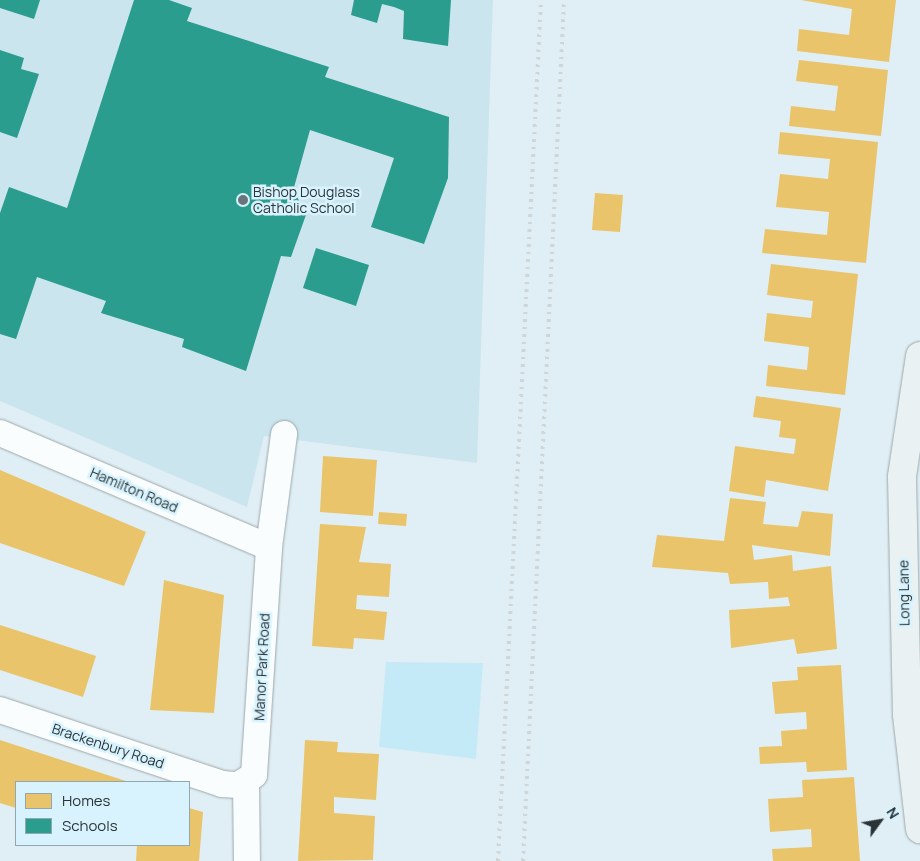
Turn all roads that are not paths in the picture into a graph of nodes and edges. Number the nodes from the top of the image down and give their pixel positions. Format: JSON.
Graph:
{"nodes":[{"id":1,"x":920,"y":356,"type":"edge"},
{"id":2,"x":0,"y":433,"type":"edge"},
{"id":3,"x":284,"y":434,"type":"dead end"},
{"id":4,"x":269,"y":547,"type":"junction"},
{"id":5,"x":0,"y":710,"type":"edge"},
{"id":6,"x":913,"y":714,"type":"edge"},
{"id":7,"x":246,"y":782,"type":"junction"},
{"id":8,"x":920,"y":829,"type":"edge"},
{"id":9,"x":247,"y":861,"type":"edge"}],
"edges":[{"from":1,"to":6,"type":"street","name":"Long Lane"},
{"from":2,"to":4,"type":"street","name":"Hamilton Road"},
{"from":3,"to":4,"type":"street","name":"Manor Park Road"},
{"from":4,"to":7,"type":"street","name":"Manor Park Road"},
{"from":5,"to":7,"type":"street","name":"Brackenbury Road"},
{"from":6,"to":8,"type":"street","name":"Long Lane"},
{"from":7,"to":9,"type":"street"}]}
